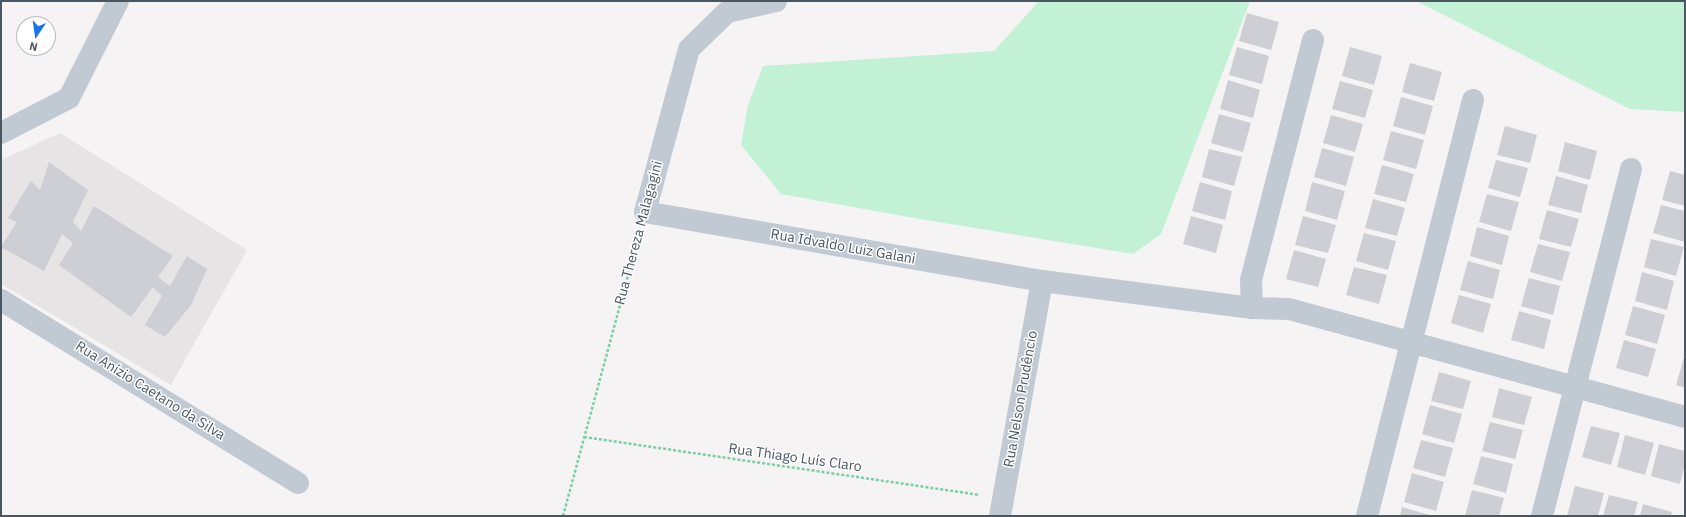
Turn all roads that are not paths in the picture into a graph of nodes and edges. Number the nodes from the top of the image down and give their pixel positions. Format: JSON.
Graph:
{"nodes":[{"id":1,"x":118,"y":1,"type":"edge"},
{"id":2,"x":776,"y":1,"type":"edge"},
{"id":3,"x":1313,"y":40,"type":"dead end"},
{"id":4,"x":1473,"y":100,"type":"dead end"},
{"id":5,"x":1,"y":133,"type":"edge"},
{"id":6,"x":1631,"y":169,"type":"dead end"},
{"id":7,"x":645,"y":212,"type":"joint"},
{"id":8,"x":1042,"y":281,"type":"junction"},
{"id":9,"x":1,"y":300,"type":"edge"},
{"id":10,"x":1252,"y":308,"type":"junction"},
{"id":11,"x":1411,"y":342,"type":"junction"},
{"id":12,"x":1575,"y":387,"type":"junction"},
{"id":13,"x":1685,"y":417,"type":"edge"},
{"id":14,"x":298,"y":483,"type":"dead end"},
{"id":15,"x":1002,"y":507,"type":"edge"},
{"id":16,"x":1367,"y":516,"type":"edge"},
{"id":17,"x":1542,"y":516,"type":"edge"}],
"edges":[{"from":1,"to":5,"type":"street"},
{"from":2,"to":7,"type":"street","name":"Rua Thereza Malagagini"},
{"from":3,"to":10,"type":"street"},
{"from":4,"to":11,"type":"street"},
{"from":6,"to":12,"type":"street"},
{"from":7,"to":8,"type":"street","name":"Rua Idvaldo Luiz Galani"},
{"from":8,"to":10,"type":"street","name":"Rua Idvaldo Luiz Galani"},
{"from":8,"to":15,"type":"street","name":"Rua Nelson Prudêncio"},
{"from":9,"to":14,"type":"street","name":"Rua Anízio Caetano da Silva"},
{"from":10,"to":11,"type":"street","name":"Rua Idvaldo Luiz Galani"},
{"from":11,"to":12,"type":"street","name":"Rua Idvaldo Luiz Galani"},
{"from":11,"to":16,"type":"street"},
{"from":12,"to":13,"type":"street","name":"Rua Idvaldo Luiz Galani"},
{"from":12,"to":17,"type":"street"}]}
